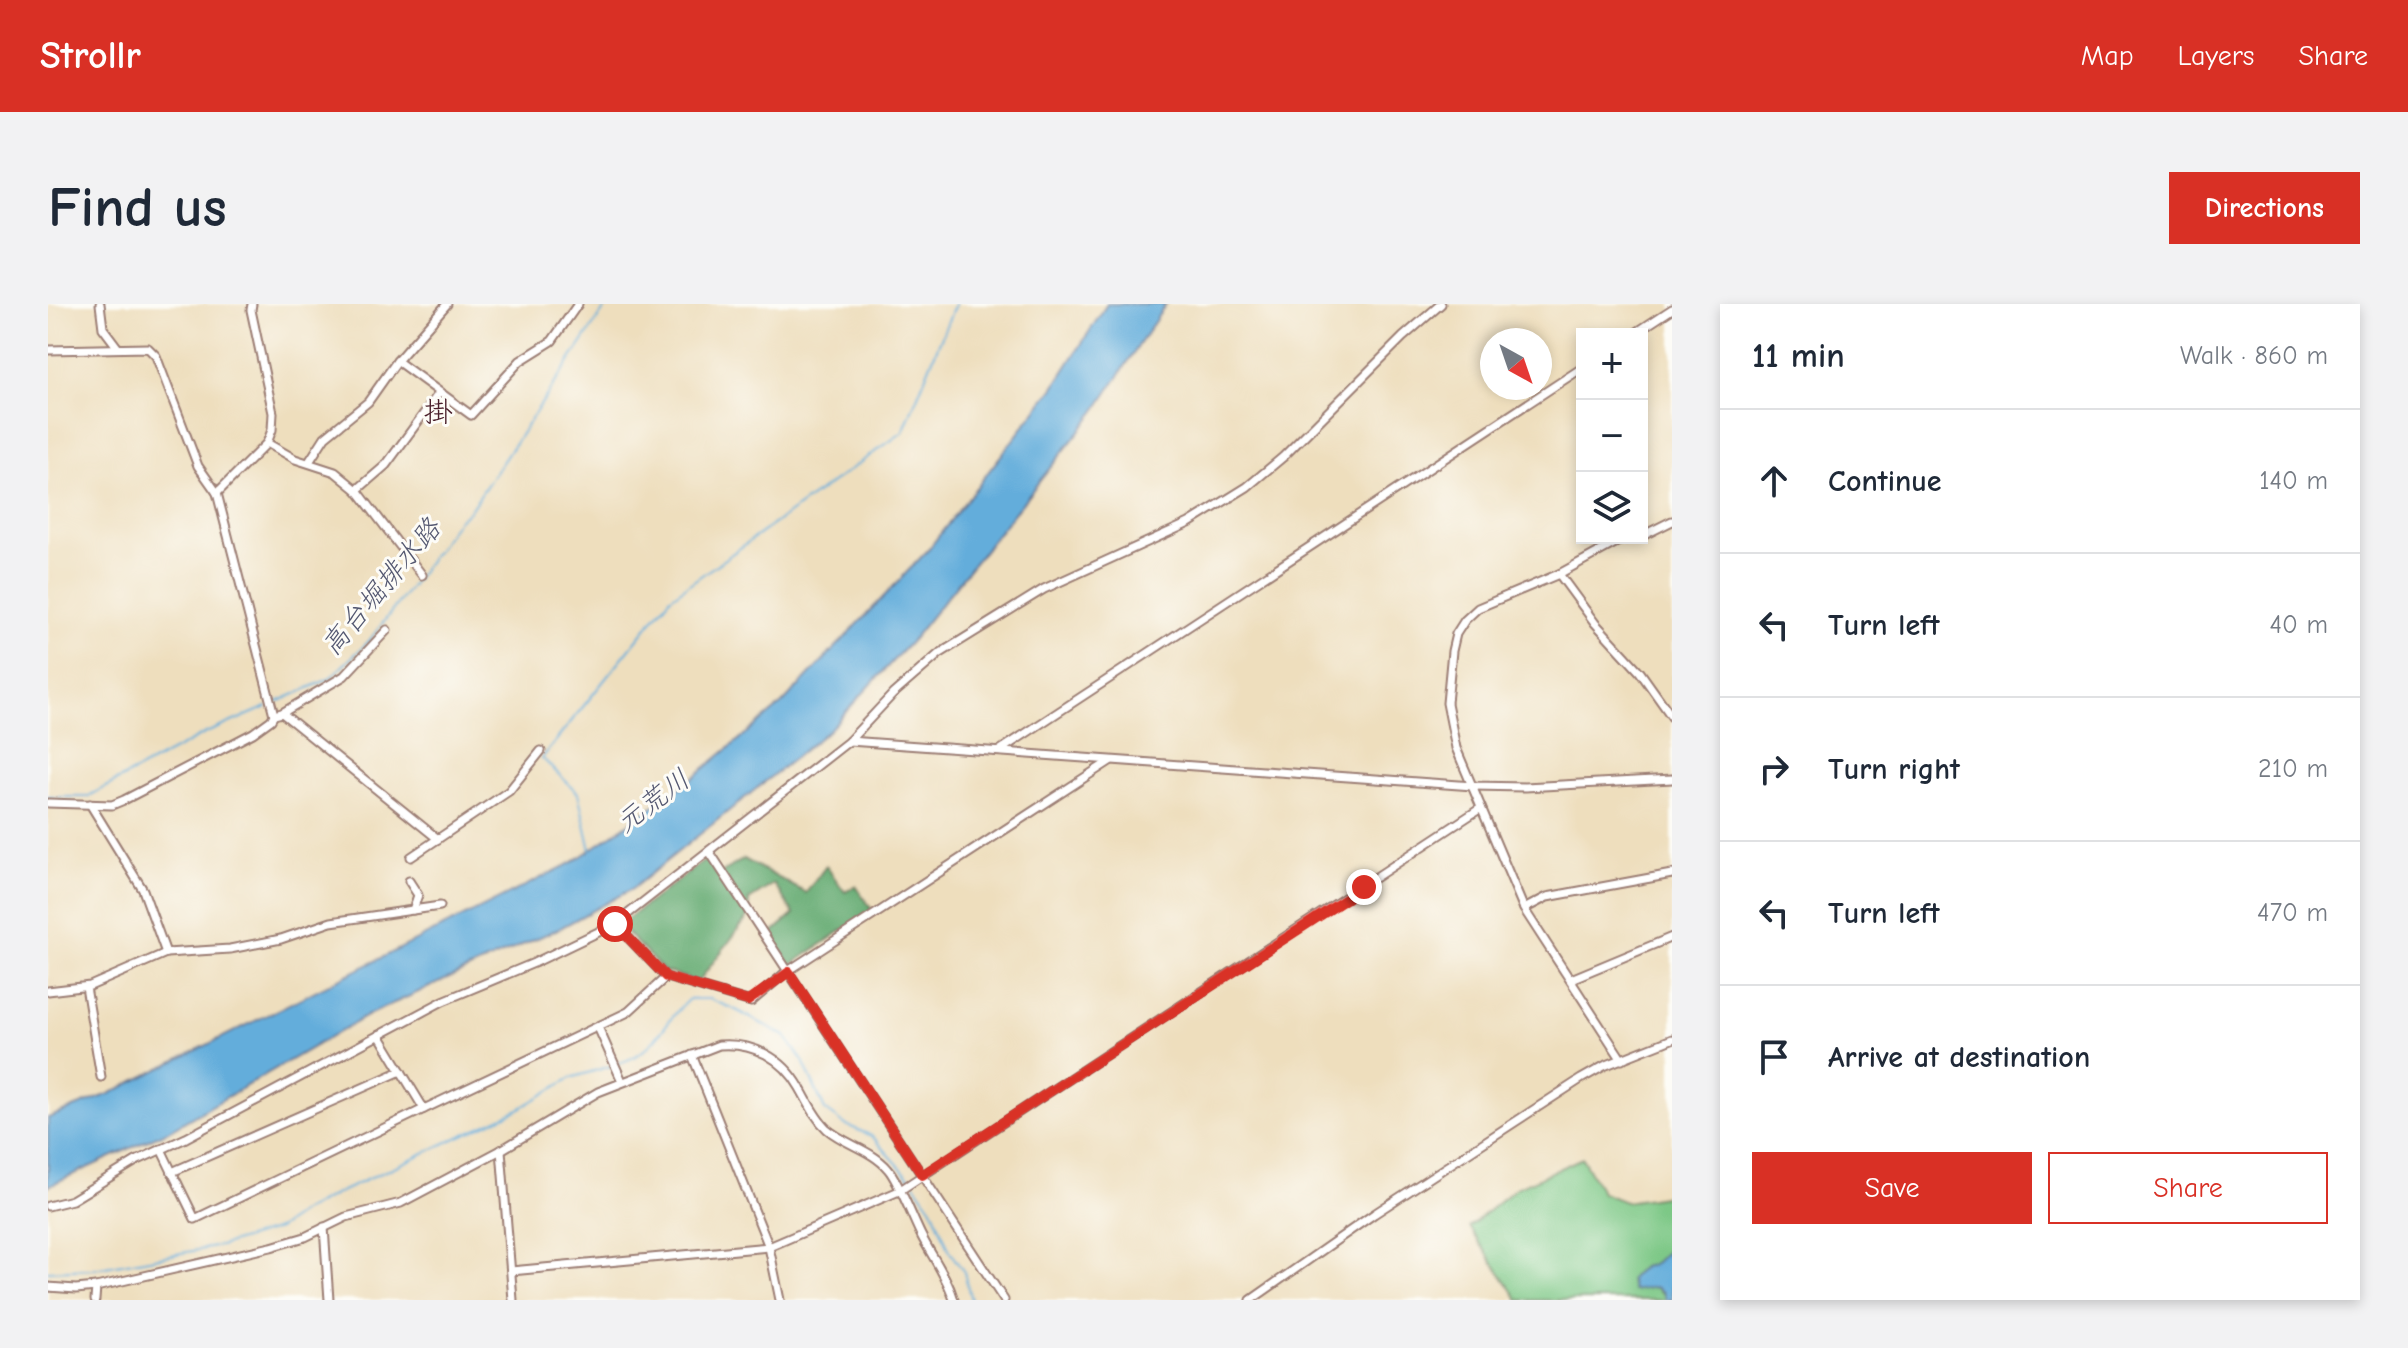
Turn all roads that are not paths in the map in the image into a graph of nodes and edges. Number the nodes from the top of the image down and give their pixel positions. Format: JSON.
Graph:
{"nodes":[{"id":1,"x":100,"y":304,"type":"edge"},
{"id":2,"x":252,"y":304,"type":"edge"},
{"id":3,"x":447,"y":304,"type":"edge"},
{"id":4,"x":578,"y":304,"type":"edge"},
{"id":5,"x":1441,"y":304,"type":"edge"},
{"id":6,"x":1672,"y":309,"type":"edge"},
{"id":7,"x":1643,"y":328,"type":"edge"},
{"id":8,"x":118,"y":348,"type":"junction"},
{"id":9,"x":48,"y":350,"type":"edge"},
{"id":10,"x":397,"y":361,"type":"junction"},
{"id":11,"x":1576,"y":372,"type":"edge"},
{"id":12,"x":439,"y":393,"type":"junction"},
{"id":13,"x":267,"y":443,"type":"junction"},
{"id":14,"x":309,"y":462,"type":"junction"},
{"id":15,"x":357,"y":490,"type":"junction"},
{"id":16,"x":217,"y":493,"type":"junction"},
{"id":17,"x":1672,"y":521,"type":"edge"},
{"id":18,"x":1648,"y":533,"type":"edge"},
{"id":19,"x":1614,"y":544,"type":"edge"},
{"id":20,"x":1559,"y":574,"type":"junction"},
{"id":21,"x":422,"y":575,"type":"dead end"},
{"id":22,"x":387,"y":630,"type":"dead end"},
{"id":23,"x":278,"y":714,"type":"junction"},
{"id":24,"x":1672,"y":717,"type":"edge"},
{"id":25,"x":849,"y":741,"type":"junction"},
{"id":26,"x":541,"y":751,"type":"dead end"},
{"id":27,"x":998,"y":751,"type":"junction"},
{"id":28,"x":1110,"y":761,"type":"junction"},
{"id":29,"x":1672,"y":779,"type":"edge"},
{"id":30,"x":1473,"y":786,"type":"junction"},
{"id":31,"x":48,"y":803,"type":"edge"},
{"id":32,"x":90,"y":804,"type":"junction"},
{"id":33,"x":1481,"y":808,"type":"junction"},
{"id":34,"x":438,"y":839,"type":"junction"},
{"id":35,"x":709,"y":851,"type":"junction"},
{"id":36,"x":411,"y":857,"type":"dead end"},
{"id":37,"x":1672,"y":874,"type":"edge"},
{"id":38,"x":409,"y":881,"type":"dead end"},
{"id":39,"x":440,"y":906,"type":"dead end"},
{"id":40,"x":1524,"y":909,"type":"junction"},
{"id":41,"x":413,"y":910,"type":"junction"},
{"id":42,"x":615,"y":924,"type":"junction"},
{"id":43,"x":1672,"y":937,"type":"edge"},
{"id":44,"x":166,"y":953,"type":"junction"},
{"id":45,"x":789,"y":972,"type":"junction"},
{"id":46,"x":666,"y":977,"type":"junction"},
{"id":47,"x":1571,"y":979,"type":"junction"},
{"id":48,"x":86,"y":987,"type":"junction"},
{"id":49,"x":48,"y":991,"type":"edge"},
{"id":50,"x":598,"y":1027,"type":"junction"},
{"id":51,"x":379,"y":1035,"type":"junction"},
{"id":52,"x":1672,"y":1039,"type":"edge"},
{"id":53,"x":692,"y":1055,"type":"junction"},
{"id":54,"x":1622,"y":1060,"type":"junction"},
{"id":55,"x":401,"y":1071,"type":"junction"},
{"id":56,"x":101,"y":1077,"type":"dead end"},
{"id":57,"x":622,"y":1081,"type":"junction"},
{"id":58,"x":424,"y":1109,"type":"junction"},
{"id":59,"x":161,"y":1149,"type":"junction"},
{"id":60,"x":501,"y":1150,"type":"junction"},
{"id":61,"x":172,"y":1172,"type":"junction"},
{"id":62,"x":922,"y":1175,"type":"junction"},
{"id":63,"x":899,"y":1191,"type":"junction"},
{"id":64,"x":48,"y":1206,"type":"edge"},
{"id":65,"x":324,"y":1227,"type":"junction"},
{"id":66,"x":769,"y":1247,"type":"junction"},
{"id":67,"x":511,"y":1271,"type":"junction"},
{"id":68,"x":48,"y":1287,"type":"edge"},
{"id":69,"x":96,"y":1287,"type":"junction"},
{"id":70,"x":95,"y":1300,"type":"edge"},
{"id":71,"x":329,"y":1300,"type":"edge"},
{"id":72,"x":513,"y":1300,"type":"edge"},
{"id":73,"x":780,"y":1300,"type":"edge"},
{"id":74,"x":954,"y":1300,"type":"edge"},
{"id":75,"x":1004,"y":1300,"type":"edge"},
{"id":76,"x":1251,"y":1300,"type":"edge"}],
"edges":[{"from":1,"to":8,"type":"street"},
{"from":2,"to":13,"type":"street"},
{"from":3,"to":10,"type":"street"},
{"from":4,"to":12,"type":"street"},
{"from":5,"to":25,"type":"street"},
{"from":6,"to":7,"type":"street"},
{"from":8,"to":9,"type":"street"},
{"from":8,"to":16,"type":"street"},
{"from":10,"to":12,"type":"street"},
{"from":10,"to":14,"type":"street"},
{"from":11,"to":27,"type":"street"},
{"from":12,"to":15,"type":"street"},
{"from":13,"to":14,"type":"street"},
{"from":13,"to":16,"type":"street"},
{"from":14,"to":15,"type":"street"},
{"from":15,"to":21,"type":"street"},
{"from":16,"to":23,"type":"street"},
{"from":17,"to":18,"type":"street"},
{"from":19,"to":20,"type":"street"},
{"from":20,"to":24,"type":"street"},
{"from":20,"to":30,"type":"street"},
{"from":22,"to":23,"type":"street"},
{"from":23,"to":32,"type":"street"},
{"from":23,"to":34,"type":"street"},
{"from":25,"to":27,"type":"street"},
{"from":25,"to":35,"type":"street"},
{"from":26,"to":34,"type":"street"},
{"from":27,"to":28,"type":"street"},
{"from":28,"to":30,"type":"street"},
{"from":28,"to":45,"type":"street"},
{"from":29,"to":30,"type":"street"},
{"from":30,"to":33,"type":"street"},
{"from":31,"to":32,"type":"street"},
{"from":32,"to":44,"type":"street"},
{"from":33,"to":40,"type":"street"},
{"from":33,"to":62,"type":"street"},
{"from":34,"to":36,"type":"street"},
{"from":35,"to":42,"type":"street"},
{"from":35,"to":45,"type":"street"},
{"from":37,"to":40,"type":"street"},
{"from":38,"to":41,"type":"street"},
{"from":39,"to":41,"type":"street"},
{"from":40,"to":47,"type":"street"},
{"from":41,"to":44,"type":"street"},
{"from":42,"to":46,"type":"street"},
{"from":42,"to":51,"type":"street"},
{"from":43,"to":47,"type":"street"},
{"from":44,"to":48,"type":"street"},
{"from":45,"to":46,"type":"street"},
{"from":45,"to":62,"type":"street"},
{"from":46,"to":50,"type":"street"},
{"from":47,"to":54,"type":"street"},
{"from":48,"to":49,"type":"street"},
{"from":48,"to":56,"type":"street"},
{"from":50,"to":57,"type":"street"},
{"from":50,"to":58,"type":"street"},
{"from":51,"to":55,"type":"street"},
{"from":51,"to":59,"type":"street"},
{"from":52,"to":54,"type":"street"},
{"from":53,"to":57,"type":"street"},
{"from":53,"to":63,"type":"street"},
{"from":53,"to":66,"type":"street"},
{"from":54,"to":76,"type":"street"},
{"from":55,"to":58,"type":"street"},
{"from":55,"to":61,"type":"street"},
{"from":57,"to":60,"type":"street"},
{"from":58,"to":61,"type":"street"},
{"from":59,"to":61,"type":"street"},
{"from":59,"to":64,"type":"street"},
{"from":60,"to":65,"type":"street"},
{"from":60,"to":67,"type":"street"},
{"from":62,"to":63,"type":"street"},
{"from":62,"to":75,"type":"street"},
{"from":63,"to":66,"type":"street"},
{"from":63,"to":74,"type":"street"},
{"from":65,"to":69,"type":"street"},
{"from":65,"to":71,"type":"street"},
{"from":66,"to":67,"type":"street"},
{"from":66,"to":73,"type":"street"},
{"from":67,"to":72,"type":"street"},
{"from":68,"to":69,"type":"street"},
{"from":69,"to":70,"type":"street"}]}
